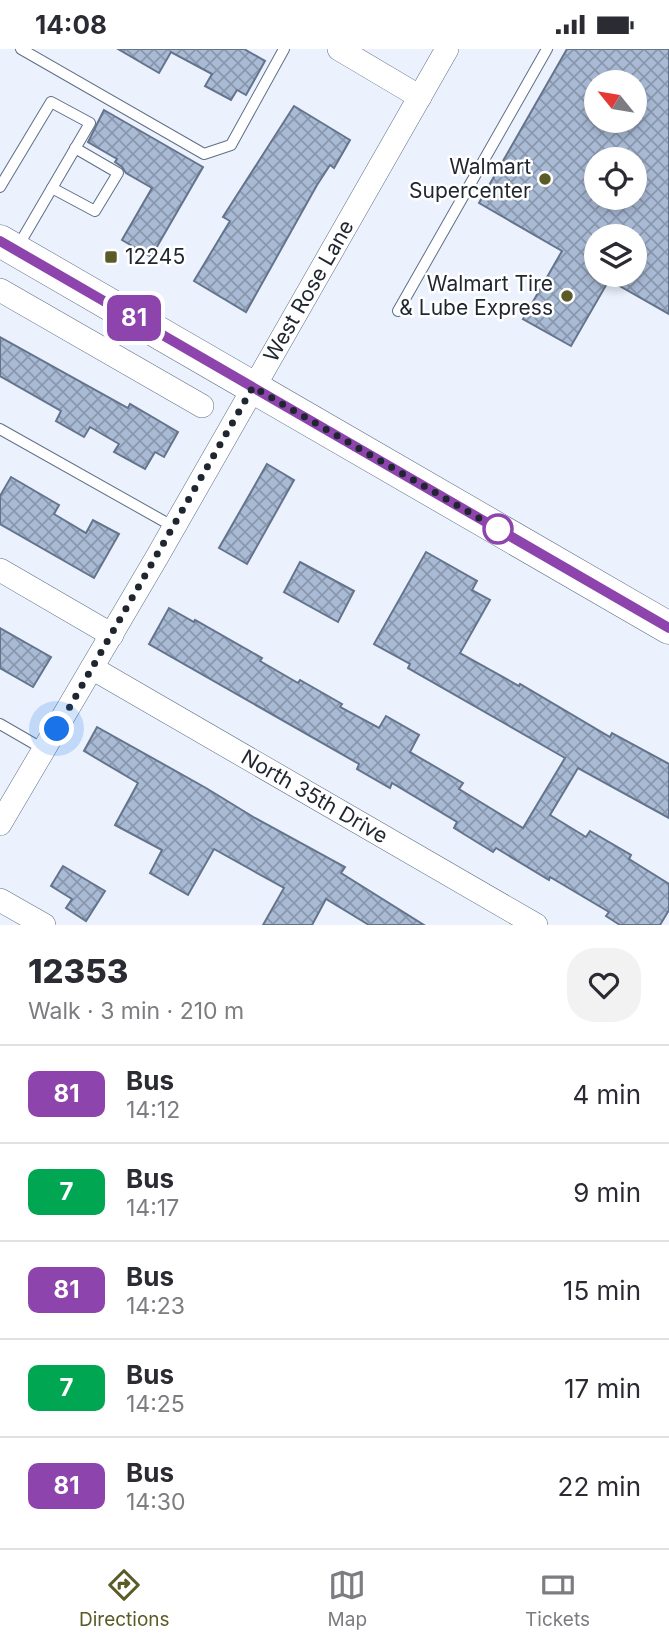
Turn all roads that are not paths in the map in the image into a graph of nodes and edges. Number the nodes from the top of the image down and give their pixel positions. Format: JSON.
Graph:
{"nodes":[{"id":1,"x":21,"y":49,"type":"edge"},
{"id":2,"x":284,"y":49,"type":"edge"},
{"id":3,"x":339,"y":49,"type":"edge"},
{"id":4,"x":447,"y":49,"type":"edge"},
{"id":5,"x":547,"y":49,"type":"edge"},
{"id":6,"x":420,"y":97,"type":"junction"},
{"id":7,"x":75,"y":148,"type":"junction"},
{"id":8,"x":0,"y":187,"type":"edge"},
{"id":9,"x":52,"y":188,"type":"junction"},
{"id":10,"x":8,"y":246,"type":"edge"},
{"id":11,"x":0,"y":290,"type":"edge"},
{"id":12,"x":398,"y":311,"type":"dead end"},
{"id":13,"x":253,"y":387,"type":"junction"},
{"id":14,"x":202,"y":406,"type":"dead end"},
{"id":15,"x":0,"y":429,"type":"edge"},
{"id":16,"x":174,"y":527,"type":"junction"},
{"id":17,"x":0,"y":570,"type":"edge"},
{"id":18,"x":669,"y":628,"type":"edge"},
{"id":19,"x":112,"y":635,"type":"junction"},
{"id":20,"x":92,"y":668,"type":"junction"},
{"id":21,"x":0,"y":724,"type":"edge"},
{"id":22,"x":45,"y":750,"type":"junction"},
{"id":23,"x":0,"y":824,"type":"edge"},
{"id":24,"x":0,"y":900,"type":"edge"},
{"id":25,"x":44,"y":925,"type":"edge"},
{"id":26,"x":537,"y":925,"type":"edge"}],
"edges":[{"from":1,"to":2,"type":"lane"},
{"from":3,"to":6,"type":"street"},
{"from":4,"to":6,"type":"street","name":"West Rose Lane"},
{"from":5,"to":12,"type":"lane"},
{"from":6,"to":13,"type":"street","name":"West Rose Lane"},
{"from":7,"to":8,"type":"lane"},
{"from":7,"to":9,"type":"lane"},
{"from":7,"to":9,"type":"lane"},
{"from":9,"to":10,"type":"lane"},
{"from":10,"to":13,"type":"main road"},
{"from":11,"to":14,"type":"street"},
{"from":13,"to":16,"type":"street","name":"West Rose Lane"},
{"from":13,"to":18,"type":"main road"},
{"from":15,"to":16,"type":"lane"},
{"from":16,"to":19,"type":"street","name":"West Rose Lane"},
{"from":17,"to":19,"type":"street"},
{"from":19,"to":20,"type":"street","name":"West Rose Lane"},
{"from":20,"to":22,"type":"street","name":"West Rose Lane"},
{"from":20,"to":26,"type":"street","name":"North 35th Drive"},
{"from":21,"to":22,"type":"lane"},
{"from":22,"to":23,"type":"street","name":"West Rose Lane"},
{"from":24,"to":25,"type":"street"}]}
